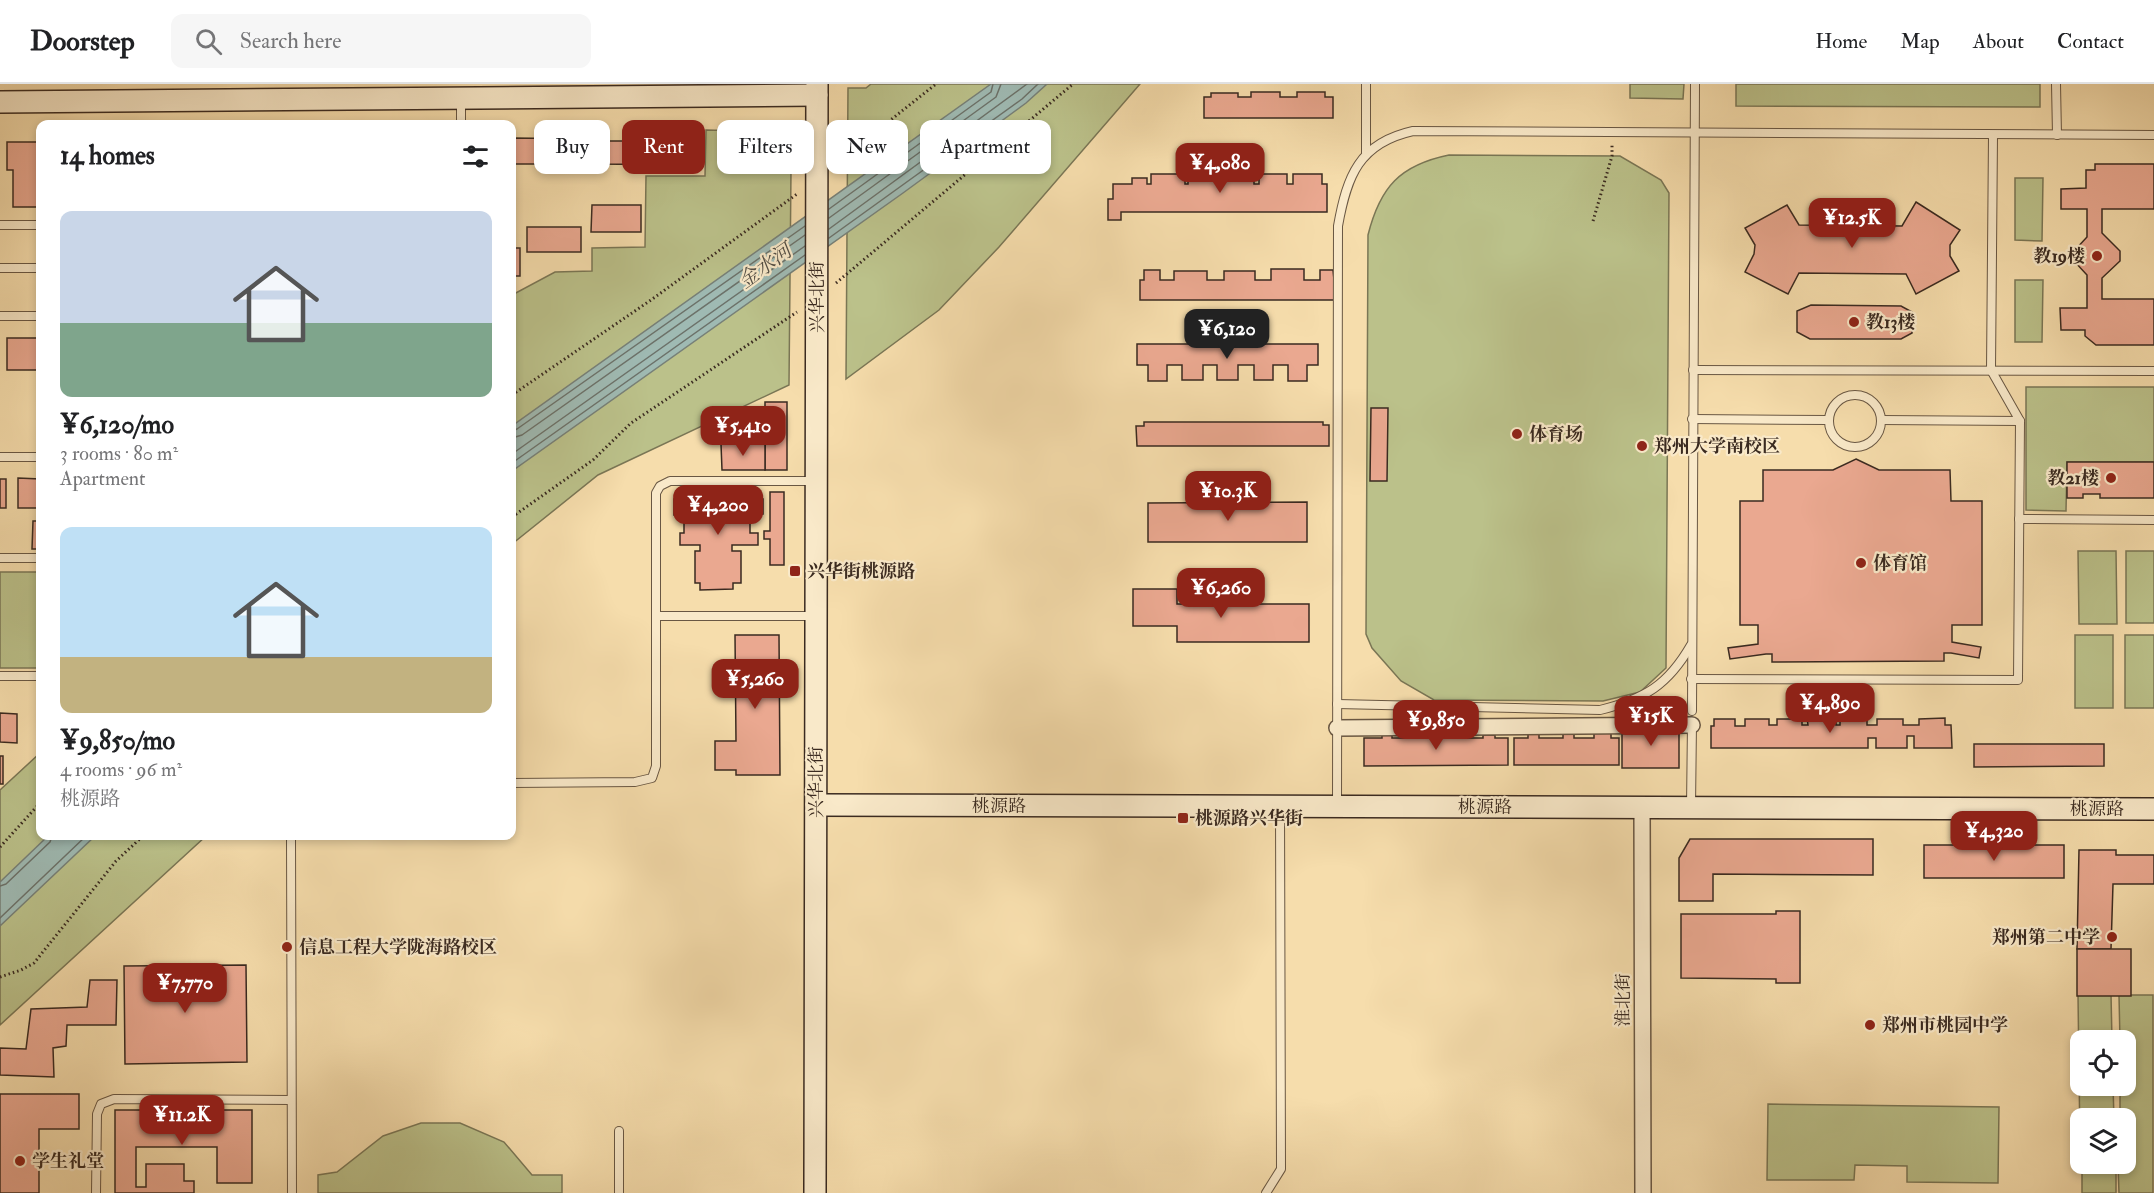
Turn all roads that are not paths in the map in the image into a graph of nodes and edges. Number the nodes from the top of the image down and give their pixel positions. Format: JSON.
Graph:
{"nodes":[{"id":1,"x":1366,"y":84,"type":"edge"},
{"id":2,"x":1695,"y":84,"type":"edge"},
{"id":3,"x":2056,"y":84,"type":"edge"},
{"id":4,"x":817,"y":89,"type":"edge"},
{"id":5,"x":461,"y":98,"type":"junction"},
{"id":6,"x":0,"y":102,"type":"edge"},
{"id":7,"x":461,"y":120,"type":"edge"},
{"id":8,"x":1695,"y":132,"type":"junction"},
{"id":9,"x":1992,"y":135,"type":"junction"},
{"id":10,"x":2057,"y":135,"type":"junction"},
{"id":11,"x":2154,"y":135,"type":"edge"},
{"id":12,"x":1366,"y":153,"type":"junction"},
{"id":13,"x":0,"y":225,"type":"edge"},
{"id":14,"x":36,"y":225,"type":"edge"},
{"id":15,"x":0,"y":268,"type":"edge"},
{"id":16,"x":36,"y":268,"type":"edge"},
{"id":17,"x":0,"y":316,"type":"edge"},
{"id":18,"x":36,"y":316,"type":"edge"},
{"id":19,"x":1693,"y":370,"type":"junction"},
{"id":20,"x":1991,"y":370,"type":"junction"},
{"id":21,"x":2154,"y":371,"type":"edge"},
{"id":22,"x":1692,"y":420,"type":"junction"},
{"id":23,"x":1828,"y":420,"type":"junction"},
{"id":24,"x":1881,"y":420,"type":"junction"},
{"id":25,"x":2020,"y":421,"type":"junction"},
{"id":26,"x":0,"y":457,"type":"edge"},
{"id":27,"x":36,"y":457,"type":"edge"},
{"id":28,"x":816,"y":481,"type":"junction"},
{"id":29,"x":2019,"y":519,"type":"junction"},
{"id":30,"x":2154,"y":520,"type":"edge"},
{"id":31,"x":0,"y":558,"type":"edge"},
{"id":32,"x":36,"y":558,"type":"edge"},
{"id":33,"x":656,"y":616,"type":"junction"},
{"id":34,"x":816,"y":616,"type":"junction"},
{"id":35,"x":1692,"y":643,"type":"junction"},
{"id":36,"x":0,"y":676,"type":"edge"},
{"id":37,"x":36,"y":676,"type":"edge"},
{"id":38,"x":1691,"y":679,"type":"junction"},
{"id":39,"x":1337,"y":704,"type":"junction"},
{"id":40,"x":1692,"y":719,"type":"junction"},
{"id":41,"x":1337,"y":728,"type":"junction"},
{"id":42,"x":516,"y":783,"type":"edge"},
{"id":43,"x":816,"y":805,"type":"junction"},
{"id":44,"x":1280,"y":807,"type":"junction"},
{"id":45,"x":1337,"y":807,"type":"junction"},
{"id":46,"x":1642,"y":808,"type":"junction"},
{"id":47,"x":1691,"y":808,"type":"junction"},
{"id":48,"x":2154,"y":809,"type":"edge"},
{"id":49,"x":291,"y":840,"type":"edge"},
{"id":50,"x":291,"y":1100,"type":"junction"},
{"id":51,"x":619,"y":1131,"type":"dead end"},
{"id":52,"x":96,"y":1193,"type":"edge"},
{"id":53,"x":291,"y":1193,"type":"edge"},
{"id":54,"x":620,"y":1193,"type":"edge"},
{"id":55,"x":815,"y":1193,"type":"edge"},
{"id":56,"x":1266,"y":1193,"type":"edge"},
{"id":57,"x":1642,"y":1193,"type":"edge"}],
"edges":[{"from":1,"to":12,"type":"lane"},
{"from":2,"to":8,"type":"lane"},
{"from":3,"to":10,"type":"lane"},
{"from":4,"to":5,"type":"street"},
{"from":4,"to":28,"type":"street","name":"兴华北街"},
{"from":5,"to":6,"type":"street"},
{"from":5,"to":7,"type":"lane"},
{"from":8,"to":9,"type":"lane"},
{"from":8,"to":12,"type":"lane"},
{"from":8,"to":19,"type":"lane"},
{"from":9,"to":10,"type":"lane"},
{"from":9,"to":20,"type":"lane"},
{"from":10,"to":11,"type":"lane"},
{"from":12,"to":39,"type":"lane"},
{"from":13,"to":14,"type":"lane"},
{"from":15,"to":16,"type":"lane"},
{"from":17,"to":18,"type":"lane"},
{"from":19,"to":20,"type":"lane"},
{"from":19,"to":22,"type":"lane"},
{"from":20,"to":21,"type":"lane"},
{"from":20,"to":25,"type":"lane"},
{"from":22,"to":23,"type":"lane"},
{"from":22,"to":35,"type":"lane"},
{"from":23,"to":24,"type":"lane"},
{"from":23,"to":24,"type":"lane"},
{"from":24,"to":25,"type":"lane"},
{"from":25,"to":29,"type":"lane"},
{"from":26,"to":27,"type":"lane"},
{"from":28,"to":33,"type":"lane"},
{"from":28,"to":34,"type":"street","name":"兴华北街"},
{"from":29,"to":30,"type":"lane"},
{"from":29,"to":38,"type":"lane"},
{"from":31,"to":32,"type":"lane"},
{"from":33,"to":34,"type":"lane"},
{"from":33,"to":42,"type":"lane"},
{"from":34,"to":43,"type":"street","name":"兴华北街"},
{"from":35,"to":38,"type":"lane"},
{"from":35,"to":39,"type":"lane"},
{"from":36,"to":37,"type":"lane"},
{"from":38,"to":40,"type":"lane"},
{"from":39,"to":41,"type":"lane"},
{"from":40,"to":41,"type":"street"},
{"from":40,"to":47,"type":"lane"},
{"from":41,"to":45,"type":"lane"},
{"from":43,"to":44,"type":"street","name":"桃源路"},
{"from":43,"to":55,"type":"street","name":"兴华北街"},
{"from":44,"to":45,"type":"street","name":"桃源路"},
{"from":44,"to":56,"type":"lane"},
{"from":45,"to":46,"type":"street","name":"桃源路"},
{"from":46,"to":47,"type":"street","name":"桃源路"},
{"from":46,"to":57,"type":"street","name":"淮北街"},
{"from":47,"to":48,"type":"street","name":"桃源路"},
{"from":49,"to":50,"type":"lane"},
{"from":50,"to":52,"type":"lane"},
{"from":50,"to":53,"type":"lane"},
{"from":51,"to":54,"type":"lane"}]}
